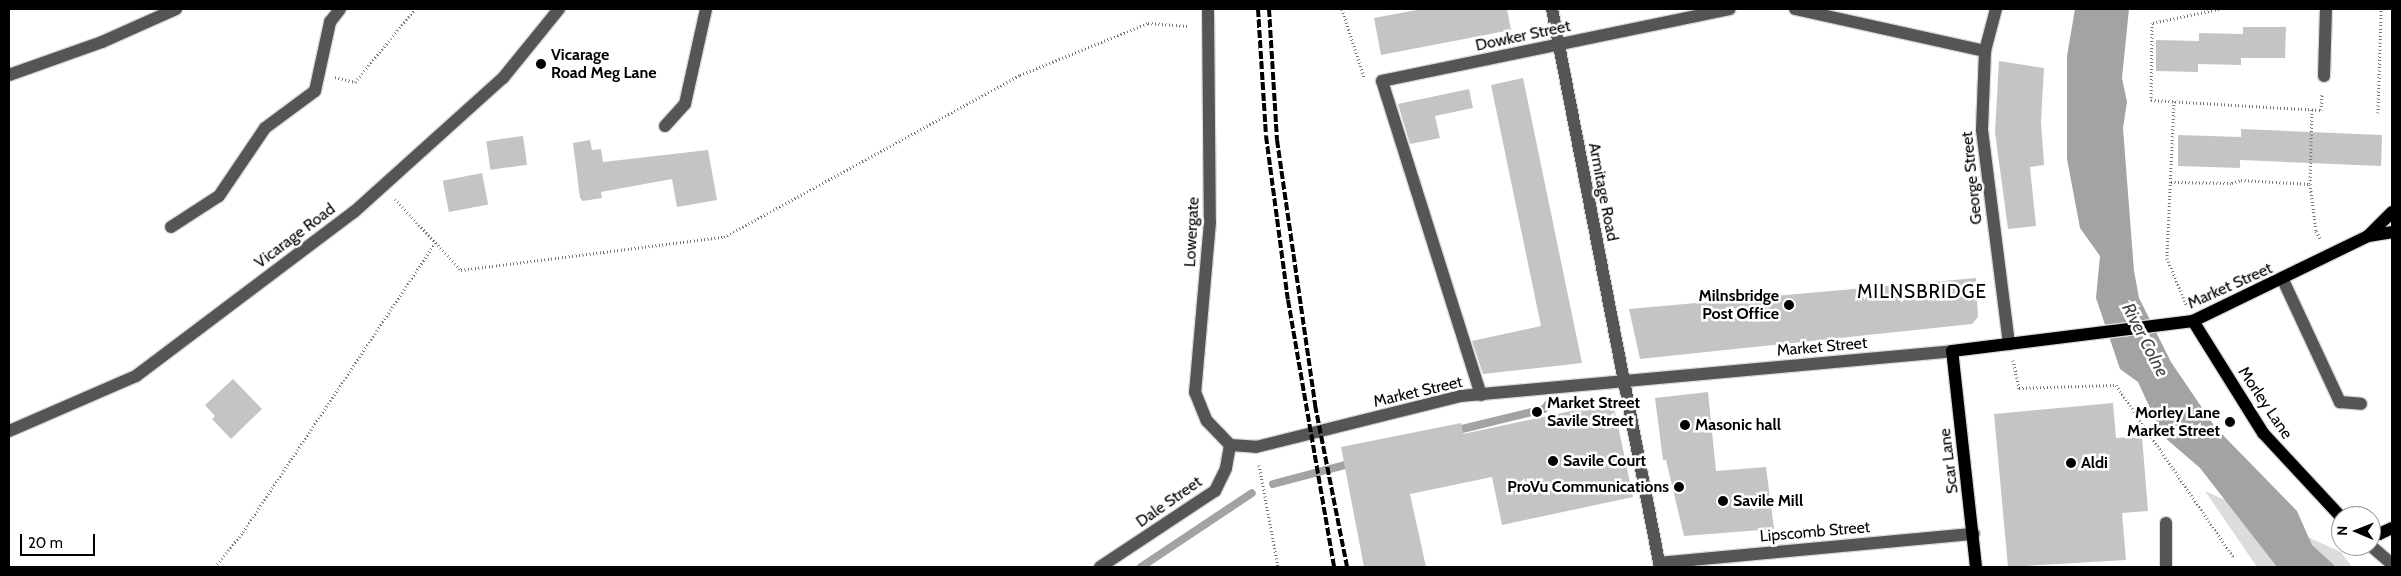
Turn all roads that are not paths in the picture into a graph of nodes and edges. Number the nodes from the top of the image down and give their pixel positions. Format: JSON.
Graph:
{"nodes":[{"id":1,"x":176,"y":9,"type":"edge"},
{"id":2,"x":340,"y":9,"type":"edge"},
{"id":3,"x":559,"y":9,"type":"edge"},
{"id":4,"x":706,"y":9,"type":"edge"},
{"id":5,"x":1208,"y":9,"type":"edge"},
{"id":6,"x":1552,"y":9,"type":"edge"},
{"id":7,"x":1730,"y":9,"type":"edge"},
{"id":8,"x":1795,"y":9,"type":"edge"},
{"id":9,"x":1996,"y":9,"type":"edge"},
{"id":10,"x":2326,"y":9,"type":"edge"},
{"id":11,"x":1560,"y":45,"type":"junction"},
{"id":12,"x":1986,"y":51,"type":"junction"},
{"id":13,"x":9,"y":75,"type":"edge"},
{"id":14,"x":2324,"y":76,"type":"road end"},
{"id":15,"x":665,"y":126,"type":"dead end"},
{"id":16,"x":2392,"y":212,"type":"edge"},
{"id":17,"x":171,"y":227,"type":"dead end"},
{"id":18,"x":2392,"y":232,"type":"edge"},
{"id":19,"x":2368,"y":236,"type":"junction"},
{"id":20,"x":2283,"y":280,"type":"junction"},
{"id":21,"x":2187,"y":323,"type":"junction"},
{"id":22,"x":2009,"y":344,"type":"junction"},
{"id":23,"x":1952,"y":352,"type":"junction"},
{"id":24,"x":1622,"y":382,"type":"junction"},
{"id":25,"x":1481,"y":394,"type":"junction"},
{"id":26,"x":2361,"y":404,"type":"dead end"},
{"id":27,"x":9,"y":431,"type":"edge"},
{"id":28,"x":1230,"y":445,"type":"junction"},
{"id":29,"x":2331,"y":506,"type":"edge"},
{"id":30,"x":2166,"y":523,"type":"dead end"},
{"id":31,"x":1974,"y":534,"type":"junction"},
{"id":32,"x":2381,"y":555,"type":"edge"},
{"id":33,"x":2392,"y":564,"type":"edge"},
{"id":34,"x":1660,"y":565,"type":"edge"},
{"id":35,"x":1100,"y":567,"type":"edge"},
{"id":36,"x":1976,"y":567,"type":"edge"},
{"id":37,"x":2166,"y":567,"type":"edge"}],
"edges":[{"from":1,"to":13,"type":"street"},
{"from":2,"to":17,"type":"street"},
{"from":3,"to":27,"type":"street","name":"Vicarage Road"},
{"from":4,"to":15,"type":"street"},
{"from":5,"to":28,"type":"street","name":"Lowergate"},
{"from":6,"to":11,"type":"street","name":"Armitage Road"},
{"from":7,"to":11,"type":"street","name":"Dowker Street"},
{"from":8,"to":12,"type":"street"},
{"from":9,"to":12,"type":"street","name":"George Street"},
{"from":10,"to":14,"type":"street"},
{"from":11,"to":24,"type":"street","name":"Armitage Road"},
{"from":11,"to":25,"type":"street","name":"Dowker Street"},
{"from":12,"to":22,"type":"street","name":"George Street"},
{"from":16,"to":19,"type":"main road","name":"Market Street"},
{"from":18,"to":19,"type":"main road"},
{"from":19,"to":20,"type":"main road","name":"Market Street"},
{"from":20,"to":21,"type":"main road","name":"Market Street"},
{"from":20,"to":26,"type":"street"},
{"from":21,"to":22,"type":"main road","name":"Market Street"},
{"from":21,"to":29,"type":"main road","name":"Morley Lane"},
{"from":22,"to":23,"type":"main road","name":"Market Street"},
{"from":23,"to":24,"type":"street","name":"Market Street"},
{"from":23,"to":31,"type":"main road","name":"Scar Lane"},
{"from":24,"to":25,"type":"street","name":"Market Street"},
{"from":24,"to":34,"type":"street","name":"Armitage Road"},
{"from":25,"to":28,"type":"street","name":"Market Street"},
{"from":28,"to":35,"type":"street","name":"Dale Street"},
{"from":30,"to":37,"type":"street"},
{"from":31,"to":34,"type":"street","name":"Lipscomb Street"},
{"from":31,"to":36,"type":"main road","name":"Scar Lane"},
{"from":32,"to":33,"type":"street"}]}
